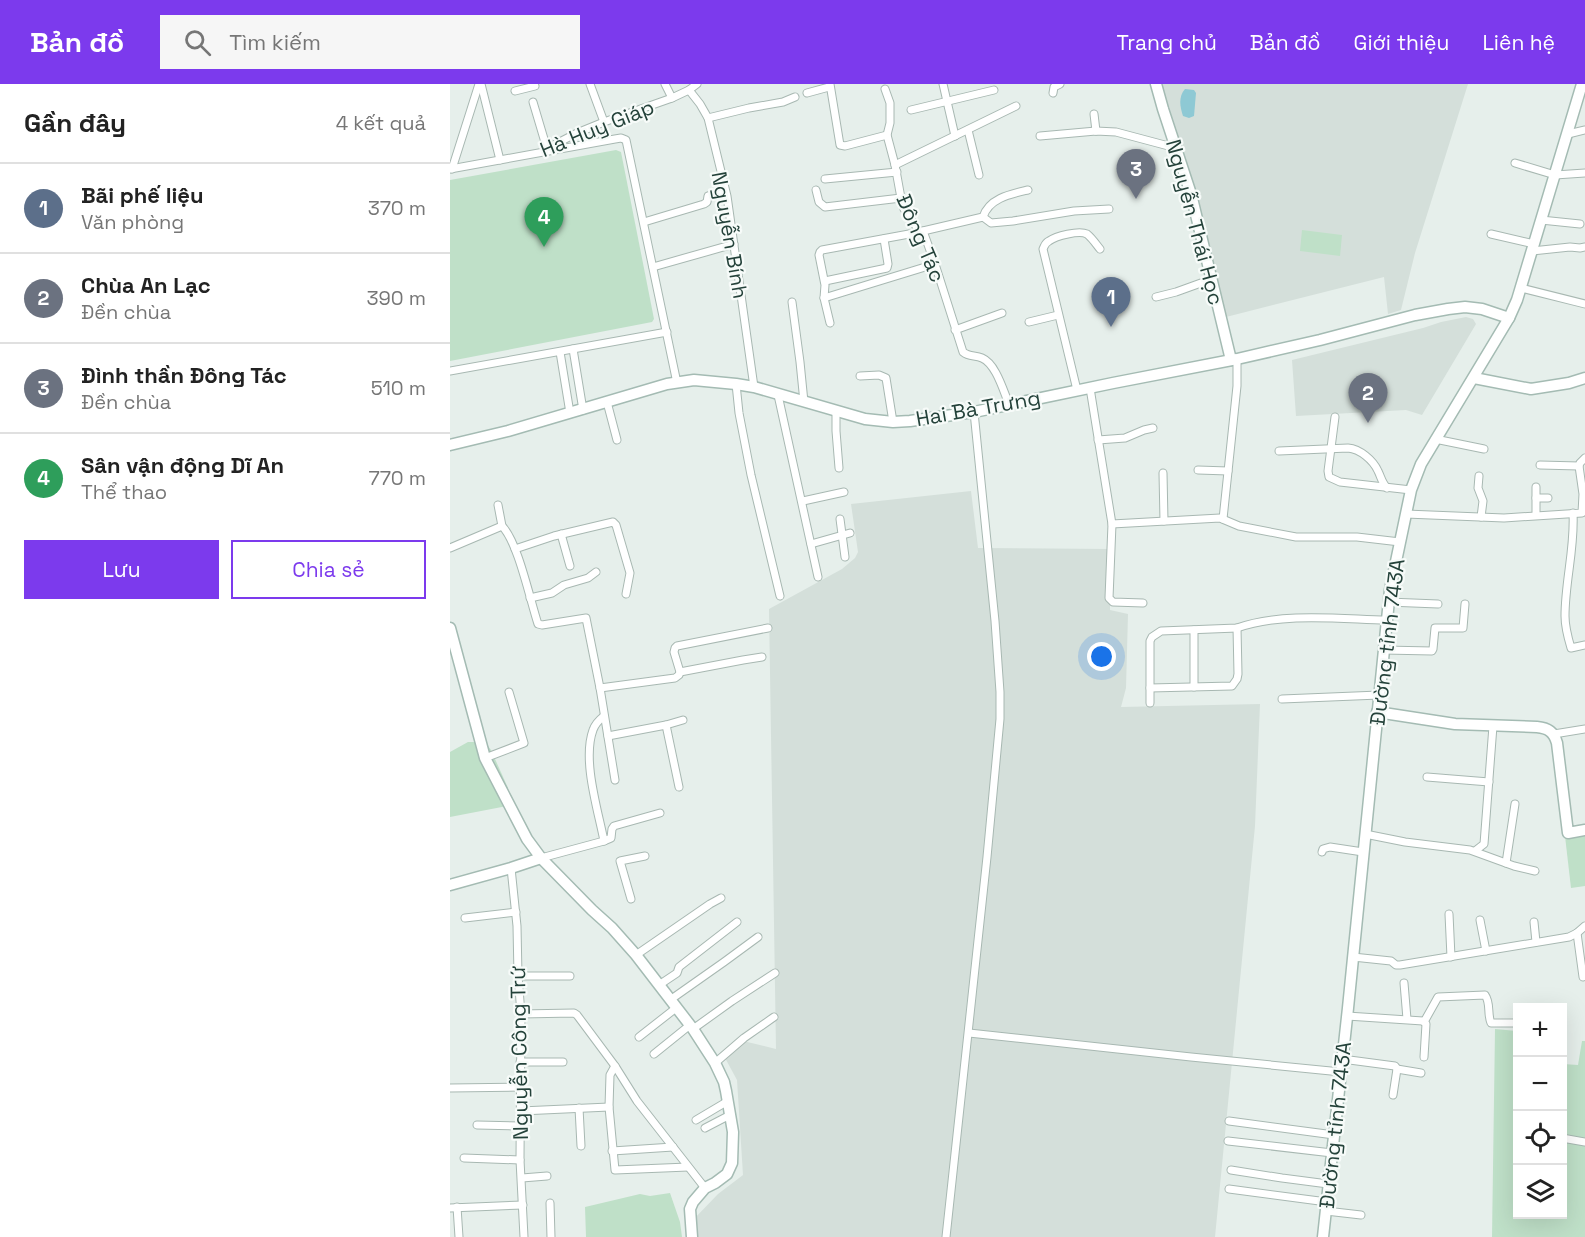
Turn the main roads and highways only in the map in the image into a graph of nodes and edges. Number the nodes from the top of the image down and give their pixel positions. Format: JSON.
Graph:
{"nodes":[{"id":1,"x":1156,"y":84,"type":"edge"},
{"id":2,"x":1582,"y":84,"type":"edge"},
{"id":3,"x":1509,"y":318,"type":"junction"},
{"id":4,"x":1234,"y":360,"type":"junction"},
{"id":5,"x":1474,"y":378,"type":"junction"},
{"id":6,"x":1585,"y":378,"type":"edge"},
{"id":7,"x":450,"y":445,"type":"edge"},
{"id":8,"x":450,"y":628,"type":"edge"},
{"id":9,"x":455,"y":662,"type":"edge"},
{"id":10,"x":1377,"y":712,"type":"junction"},
{"id":11,"x":1585,"y":830,"type":"edge"},
{"id":12,"x":541,"y":858,"type":"junction"},
{"id":13,"x":450,"y":885,"type":"edge"},
{"id":14,"x":692,"y":1237,"type":"edge"},
{"id":15,"x":1323,"y":1237,"type":"edge"}],
"edges":[{"from":1,"to":4,"type":"main road","name":"Nguyễn Thái Học"},
{"from":2,"to":3,"type":"main road","name":"Đường tỉnh 743A"},
{"from":3,"to":4,"type":"main road","name":"Hai Bà Trưng"},
{"from":3,"to":5,"type":"main road","name":"Đường tỉnh 743A"},
{"from":4,"to":7,"type":"main road","name":"Hai Bà Trưng"},
{"from":5,"to":6,"type":"main road"},
{"from":5,"to":10,"type":"main road","name":"Đường tỉnh 743A"},
{"from":8,"to":9,"type":"main road"},
{"from":9,"to":12,"type":"main road"},
{"from":10,"to":11,"type":"main road"},
{"from":10,"to":15,"type":"main road","name":"Đường tỉnh 743A"},
{"from":12,"to":13,"type":"main road"},
{"from":12,"to":14,"type":"main road"}]}
